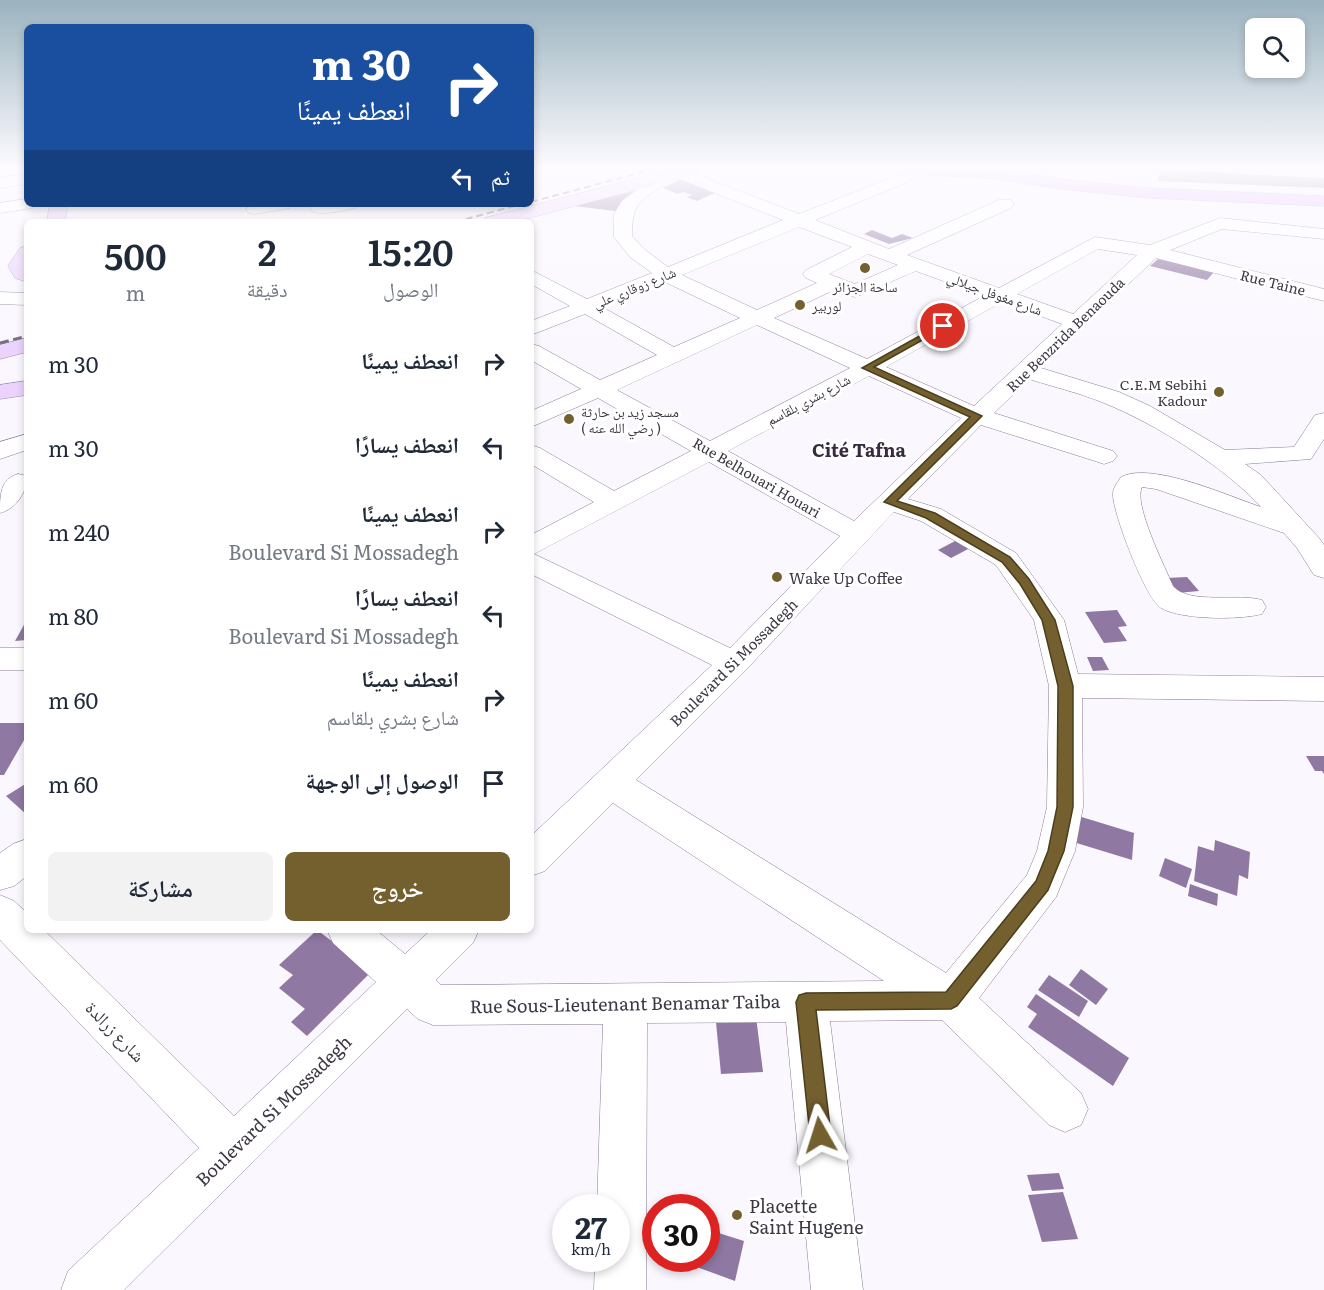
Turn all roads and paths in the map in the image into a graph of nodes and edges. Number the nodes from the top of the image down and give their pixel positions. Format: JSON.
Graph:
{"nodes":[{"id":1,"x":623,"y":229,"type":"edge"},
{"id":2,"x":776,"y":229,"type":"edge"},
{"id":3,"x":822,"y":229,"type":"edge"},
{"id":4,"x":949,"y":229,"type":"edge"},
{"id":5,"x":1205,"y":229,"type":"edge"},
{"id":6,"x":1279,"y":229,"type":"edge"},
{"id":7,"x":1324,"y":234,"type":"edge"},
{"id":8,"x":867,"y":247,"type":"junction"},
{"id":9,"x":17,"y":249,"type":"edge"},
{"id":10,"x":1152,"y":251,"type":"junction"},
{"id":11,"x":891,"y":255,"type":"junction"},
{"id":12,"x":916,"y":264,"type":"junction"},
{"id":13,"x":666,"y":275,"type":"junction"},
{"id":14,"x":534,"y":278,"type":"edge"},
{"id":15,"x":12,"y":280,"type":"edge"},
{"id":16,"x":833,"y":283,"type":"junction"},
{"id":17,"x":999,"y":294,"type":"junction"},
{"id":18,"x":24,"y":295,"type":"edge"},
{"id":19,"x":1324,"y":295,"type":"edge"},
{"id":20,"x":584,"y":307,"type":"junction"},
{"id":21,"x":755,"y":317,"type":"junction"},
{"id":22,"x":1075,"y":322,"type":"junction"},
{"id":23,"x":534,"y":327,"type":"edge"},
{"id":24,"x":24,"y":346,"type":"edge"},
{"id":25,"x":0,"y":352,"type":"edge"},
{"id":26,"x":534,"y":353,"type":"edge"},
{"id":27,"x":673,"y":355,"type":"junction"},
{"id":28,"x":867,"y":368,"type":"junction"},
{"id":29,"x":1026,"y":371,"type":"junction"},
{"id":30,"x":24,"y":388,"type":"edge"},
{"id":31,"x":599,"y":389,"type":"junction"},
{"id":32,"x":0,"y":392,"type":"edge"},
{"id":33,"x":24,"y":397,"type":"edge"},
{"id":34,"x":0,"y":401,"type":"edge"},
{"id":35,"x":977,"y":416,"type":"junction"},
{"id":36,"x":534,"y":419,"type":"edge"},
{"id":37,"x":1324,"y":420,"type":"edge"},
{"id":38,"x":24,"y":442,"type":"edge"},
{"id":39,"x":0,"y":451,"type":"edge"},
{"id":40,"x":712,"y":451,"type":"junction"},
{"id":41,"x":534,"y":455,"type":"edge"},
{"id":42,"x":1104,"y":456,"type":"dead end"},
{"id":43,"x":1220,"y":458,"type":"junction"},
{"id":44,"x":20,"y":475,"type":"edge"},
{"id":45,"x":614,"y":502,"type":"junction"},
{"id":46,"x":889,"y":502,"type":"junction"},
{"id":47,"x":0,"y":504,"type":"edge"},
{"id":48,"x":1294,"y":527,"type":"junction"},
{"id":49,"x":857,"y":534,"type":"junction"},
{"id":50,"x":534,"y":544,"type":"edge"},
{"id":51,"x":534,"y":563,"type":"edge"},
{"id":52,"x":1324,"y":569,"type":"edge"},
{"id":53,"x":1251,"y":607,"type":"dead end"},
{"id":54,"x":0,"y":659,"type":"edge"},
{"id":55,"x":24,"y":659,"type":"edge"},
{"id":56,"x":734,"y":663,"type":"junction"},
{"id":57,"x":1065,"y":686,"type":"junction"},
{"id":58,"x":1324,"y":689,"type":"edge"},
{"id":59,"x":611,"y":783,"type":"junction"},
{"id":60,"x":24,"y":857,"type":"edge"},
{"id":61,"x":534,"y":857,"type":"edge"},
{"id":62,"x":0,"y":874,"type":"edge"},
{"id":63,"x":0,"y":913,"type":"edge"},
{"id":64,"x":350,"y":933,"type":"edge"},
{"id":65,"x":456,"y":933,"type":"edge"},
{"id":66,"x":406,"y":981,"type":"junction"},
{"id":67,"x":951,"y":1000,"type":"junction"},
{"id":68,"x":806,"y":1002,"type":"junction"},
{"id":69,"x":625,"y":1003,"type":"junction"},
{"id":70,"x":1065,"y":1109,"type":"dead end"},
{"id":71,"x":232,"y":1149,"type":"junction"},
{"id":72,"x":87,"y":1290,"type":"edge"},
{"id":73,"x":620,"y":1290,"type":"edge"},
{"id":74,"x":837,"y":1290,"type":"edge"}],
"edges":[{"from":1,"to":13,"type":"street"},
{"from":2,"to":13,"type":"street","name":"شارع زوقاري علي"},
{"from":3,"to":8,"type":"street","name":"شارع مغوفل جيلالي"},
{"from":4,"to":11,"type":"street"},
{"from":5,"to":10,"type":"street"},
{"from":6,"to":7,"type":"street"},
{"from":8,"to":11,"type":"street","name":"شارع مغوفل جيلالي"},
{"from":8,"to":16,"type":"street"},
{"from":9,"to":15,"type":"main road"},
{"from":10,"to":17,"type":"street","name":"شارع بشري بلقاسم"},
{"from":10,"to":19,"type":"street","name":"Rue Taine"},
{"from":10,"to":22,"type":"street","name":"Rue Benzrida Benaouda"},
{"from":11,"to":12,"type":"street","name":"شارع مغوفل جيلالي"},
{"from":12,"to":16,"type":"street"},
{"from":12,"to":17,"type":"street","name":"شارع مغوفل جيلالي"},
{"from":13,"to":20,"type":"street","name":"شارع زوقاري علي"},
{"from":13,"to":21,"type":"street"},
{"from":14,"to":20,"type":"street"},
{"from":15,"to":18,"type":"street"},
{"from":16,"to":21,"type":"street"},
{"from":17,"to":22,"type":"street","name":"شارع مغوفل جيلالي"},
{"from":17,"to":28,"type":"street","name":"شارع بشري بلقاسم"},
{"from":20,"to":23,"type":"street","name":"شارع زوقاري علي"},
{"from":20,"to":27,"type":"street"},
{"from":21,"to":27,"type":"street"},
{"from":21,"to":28,"type":"street"},
{"from":22,"to":29,"type":"street","name":"Rue Benzrida Benaouda"},
{"from":24,"to":25,"type":"main road"},
{"from":26,"to":31,"type":"street","name":"Rue Belhouari Houari"},
{"from":27,"to":31,"type":"street"},
{"from":28,"to":35,"type":"street"},
{"from":28,"to":40,"type":"street","name":"شارع بشري بلقاسم"},
{"from":29,"to":35,"type":"street","name":"Rue Benzrida Benaouda"},
{"from":29,"to":43,"type":"street"},
{"from":30,"to":32,"type":"main road"},
{"from":31,"to":36,"type":"street"},
{"from":31,"to":40,"type":"street","name":"Rue Belhouari Houari"},
{"from":33,"to":34,"type":"main road"},
{"from":35,"to":42,"type":"street"},
{"from":35,"to":46,"type":"street","name":"Boulevard Si Mossadegh"},
{"from":37,"to":43,"type":"street"},
{"from":38,"to":39,"type":"street"},
{"from":40,"to":45,"type":"street","name":"شارع بشري بلقاسم"},
{"from":40,"to":49,"type":"street","name":"Rue Belhouari Houari"},
{"from":41,"to":45,"type":"street"},
{"from":43,"to":48,"type":"street"},
{"from":44,"to":47,"type":"street"},
{"from":45,"to":50,"type":"street","name":"شارع بشري بلقاسم"},
{"from":46,"to":49,"type":"street","name":"Boulevard Si Mossadegh"},
{"from":46,"to":57,"type":"street"},
{"from":48,"to":52,"type":"street"},
{"from":48,"to":53,"type":"street"},
{"from":49,"to":56,"type":"street","name":"Boulevard Si Mossadegh"},
{"from":51,"to":56,"type":"street"},
{"from":54,"to":55,"type":"street"},
{"from":56,"to":59,"type":"street","name":"Boulevard Si Mossadegh"},
{"from":57,"to":58,"type":"street"},
{"from":57,"to":67,"type":"street"},
{"from":59,"to":61,"type":"street","name":"Boulevard Si Mossadegh"},
{"from":59,"to":67,"type":"street"},
{"from":60,"to":62,"type":"street"},
{"from":63,"to":71,"type":"street","name":"شارع زرالدة"},
{"from":64,"to":66,"type":"street","name":"Rue Sous-Lieutenant Benamar Taiba"},
{"from":65,"to":66,"type":"street","name":"Boulevard Si Mossadegh"},
{"from":66,"to":69,"type":"street","name":"Rue Sous-Lieutenant Benamar Taiba"},
{"from":66,"to":71,"type":"street","name":"Boulevard Si Mossadegh"},
{"from":67,"to":68,"type":"street","name":"Rue Sous-Lieutenant Benamar Taiba"},
{"from":67,"to":70,"type":"street"},
{"from":68,"to":69,"type":"street","name":"Rue Sous-Lieutenant Benamar Taiba"},
{"from":68,"to":74,"type":"street"},
{"from":69,"to":73,"type":"street"},
{"from":71,"to":72,"type":"street","name":"Boulevard Si Mossadegh"}]}
